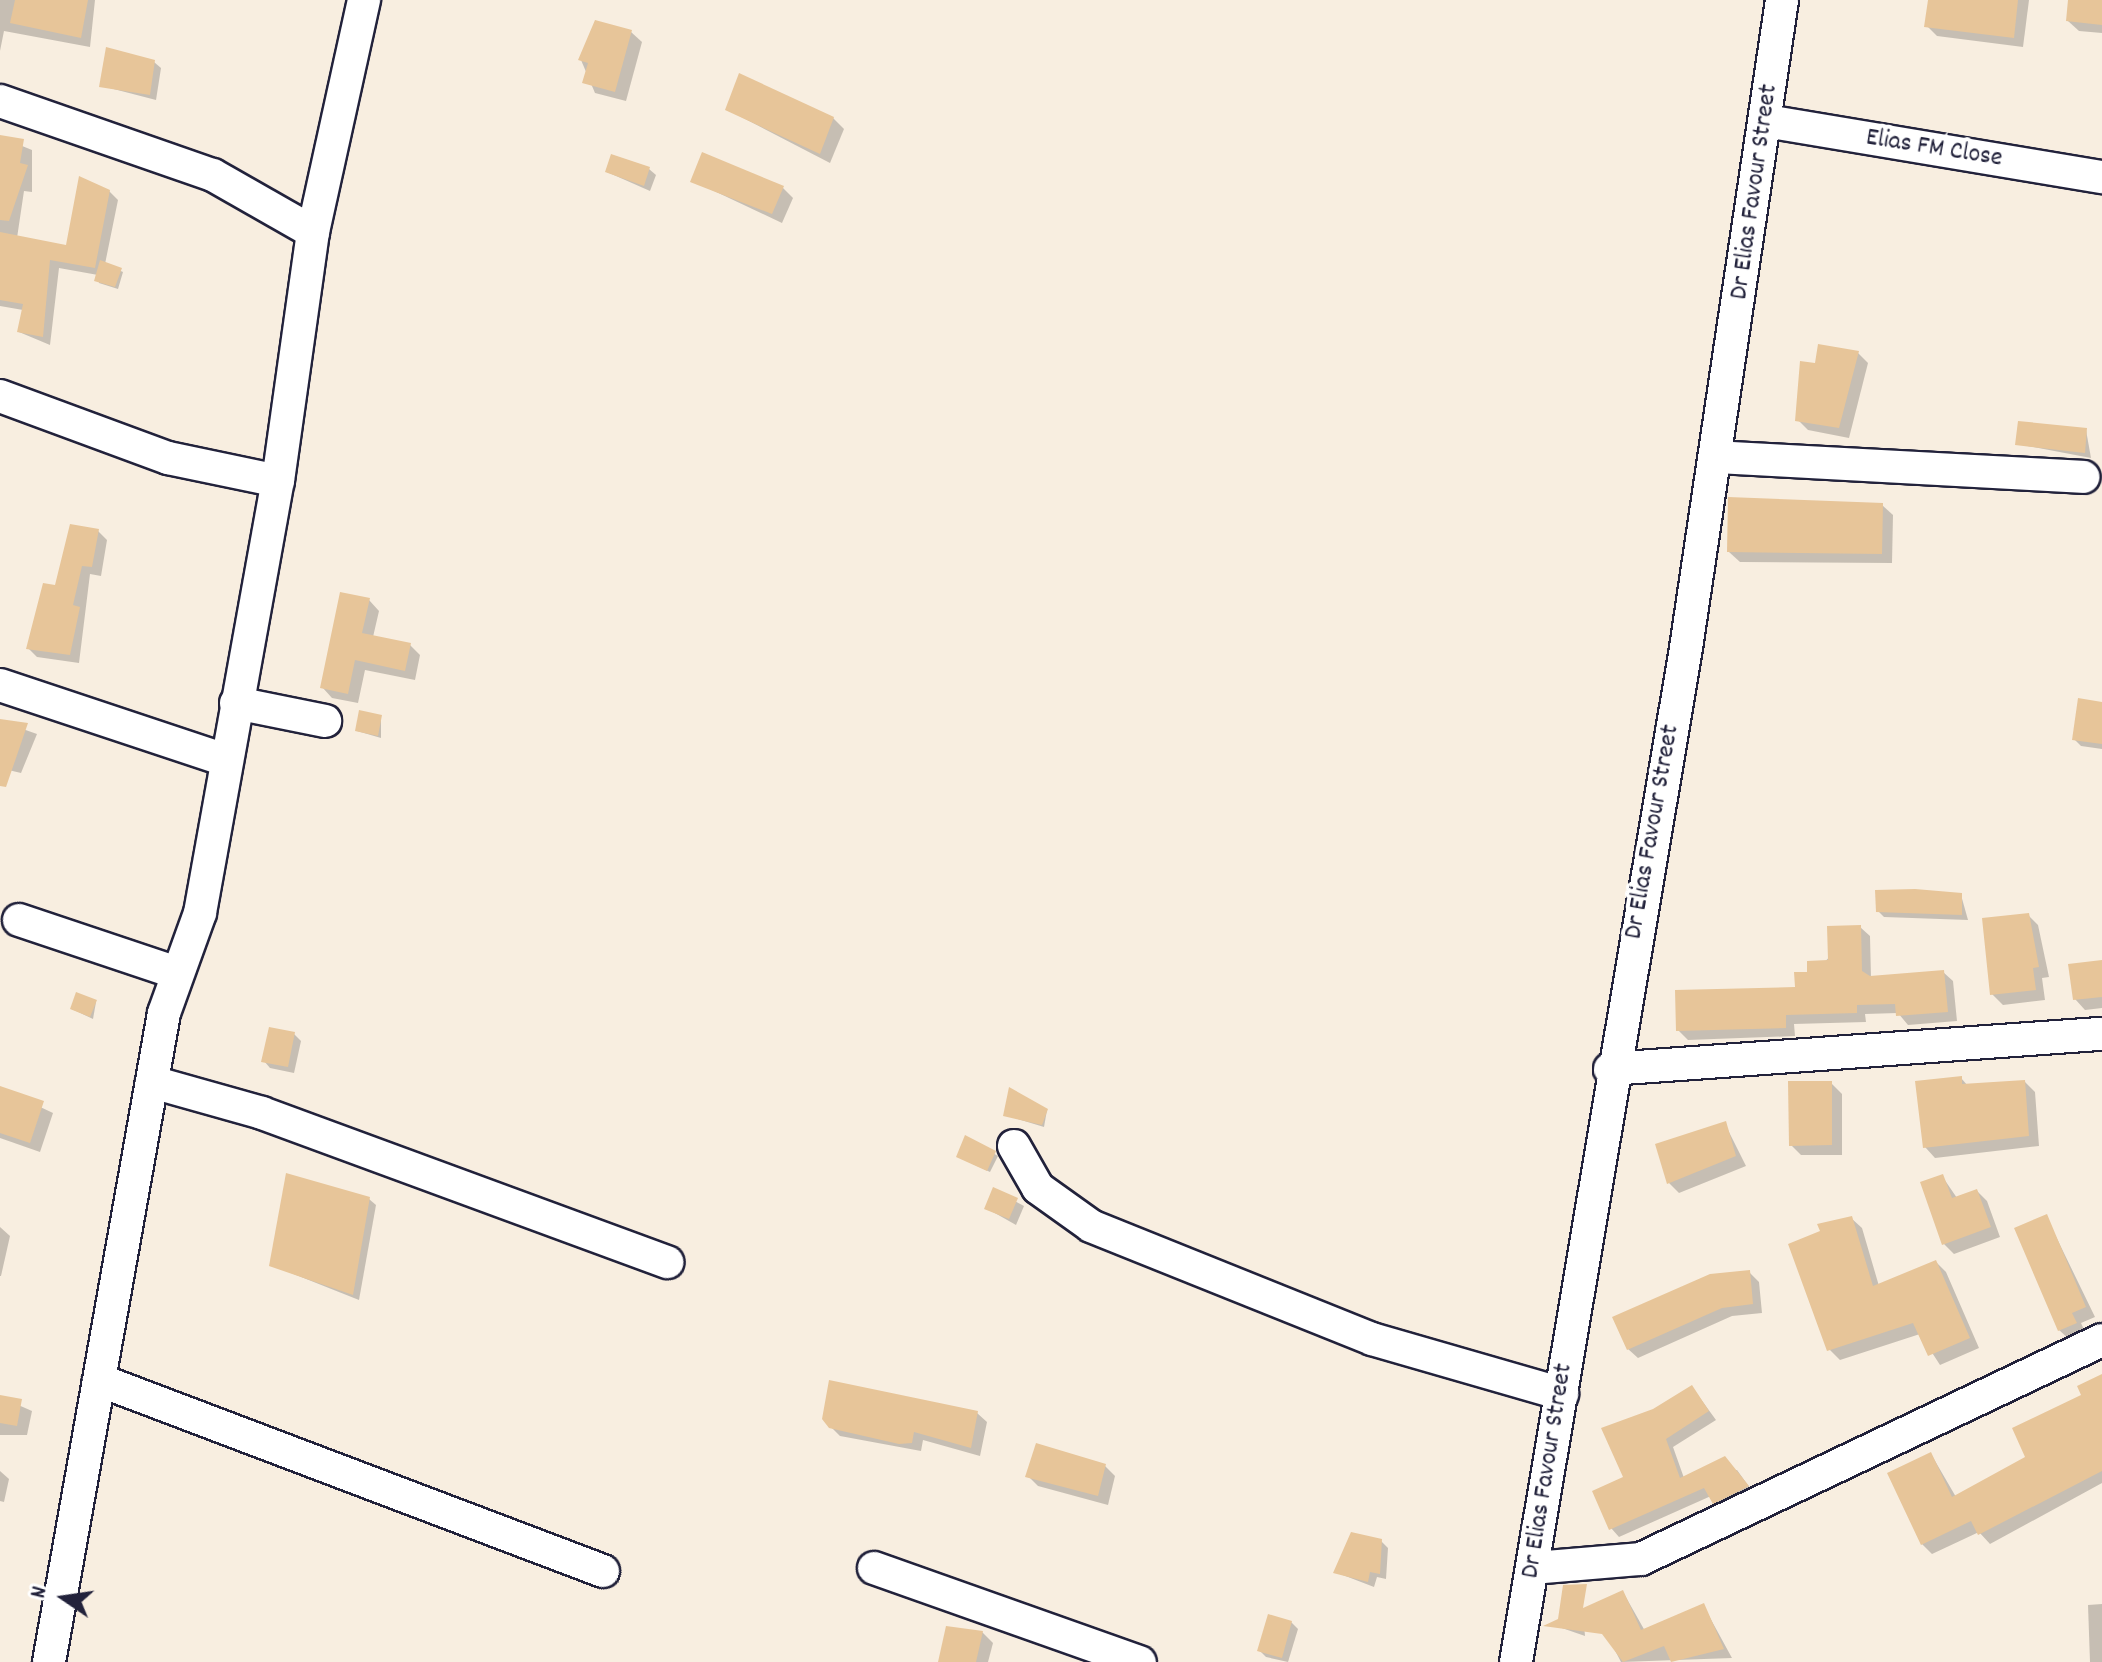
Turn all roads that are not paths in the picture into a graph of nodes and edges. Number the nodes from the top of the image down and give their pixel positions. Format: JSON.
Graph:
{"nodes":[{"id":1,"x":364,"y":0,"type":"edge"},
{"id":2,"x":1782,"y":0,"type":"edge"},
{"id":3,"x":0,"y":101,"type":"edge"},
{"id":4,"x":1766,"y":121,"type":"junction"},
{"id":5,"x":2102,"y":177,"type":"edge"},
{"id":6,"x":313,"y":232,"type":"junction"},
{"id":7,"x":0,"y":396,"type":"edge"},
{"id":8,"x":1715,"y":457,"type":"junction"},
{"id":9,"x":2083,"y":477,"type":"dead end"},
{"id":10,"x":278,"y":481,"type":"junction"},
{"id":11,"x":0,"y":685,"type":"edge"},
{"id":12,"x":236,"y":703,"type":"junction"},
{"id":13,"x":325,"y":721,"type":"dead end"},
{"id":14,"x":226,"y":760,"type":"junction"},
{"id":15,"x":19,"y":920,"type":"dead end"},
{"id":16,"x":177,"y":973,"type":"junction"},
{"id":17,"x":2102,"y":1034,"type":"edge"},
{"id":18,"x":1610,"y":1069,"type":"junction"},
{"id":19,"x":152,"y":1082,"type":"junction"},
{"id":20,"x":1014,"y":1146,"type":"dead end"},
{"id":21,"x":667,"y":1262,"type":"dead end"},
{"id":22,"x":2102,"y":1340,"type":"edge"},
{"id":23,"x":99,"y":1380,"type":"junction"},
{"id":24,"x":1562,"y":1394,"type":"junction"},
{"id":25,"x":874,"y":1568,"type":"dead end"},
{"id":26,"x":1533,"y":1568,"type":"junction"},
{"id":27,"x":603,"y":1571,"type":"dead end"},
{"id":28,"x":49,"y":1662,"type":"edge"},
{"id":29,"x":1140,"y":1662,"type":"edge"},
{"id":30,"x":1516,"y":1662,"type":"edge"}],
"edges":[{"from":1,"to":6,"type":"street"},
{"from":2,"to":4,"type":"street","name":"Dr Elias Favour Street"},
{"from":3,"to":6,"type":"street"},
{"from":4,"to":5,"type":"street","name":"Elias FM Close"},
{"from":4,"to":8,"type":"street","name":"Dr Elias Favour Street"},
{"from":6,"to":10,"type":"street"},
{"from":7,"to":10,"type":"street"},
{"from":8,"to":9,"type":"street"},
{"from":8,"to":18,"type":"street","name":"Dr Elias Favour Street"},
{"from":10,"to":12,"type":"street"},
{"from":11,"to":14,"type":"street"},
{"from":12,"to":13,"type":"street"},
{"from":12,"to":14,"type":"street"},
{"from":14,"to":16,"type":"street"},
{"from":15,"to":16,"type":"street"},
{"from":16,"to":19,"type":"street"},
{"from":17,"to":18,"type":"street"},
{"from":18,"to":24,"type":"street","name":"Dr Elias Favour Street"},
{"from":19,"to":21,"type":"street"},
{"from":19,"to":23,"type":"street"},
{"from":20,"to":24,"type":"street"},
{"from":22,"to":26,"type":"street"},
{"from":23,"to":27,"type":"street"},
{"from":23,"to":28,"type":"street"},
{"from":24,"to":26,"type":"street","name":"Dr Elias Favour Street"},
{"from":25,"to":29,"type":"street"},
{"from":26,"to":30,"type":"street","name":"Dr Elias Favour Street"}]}
